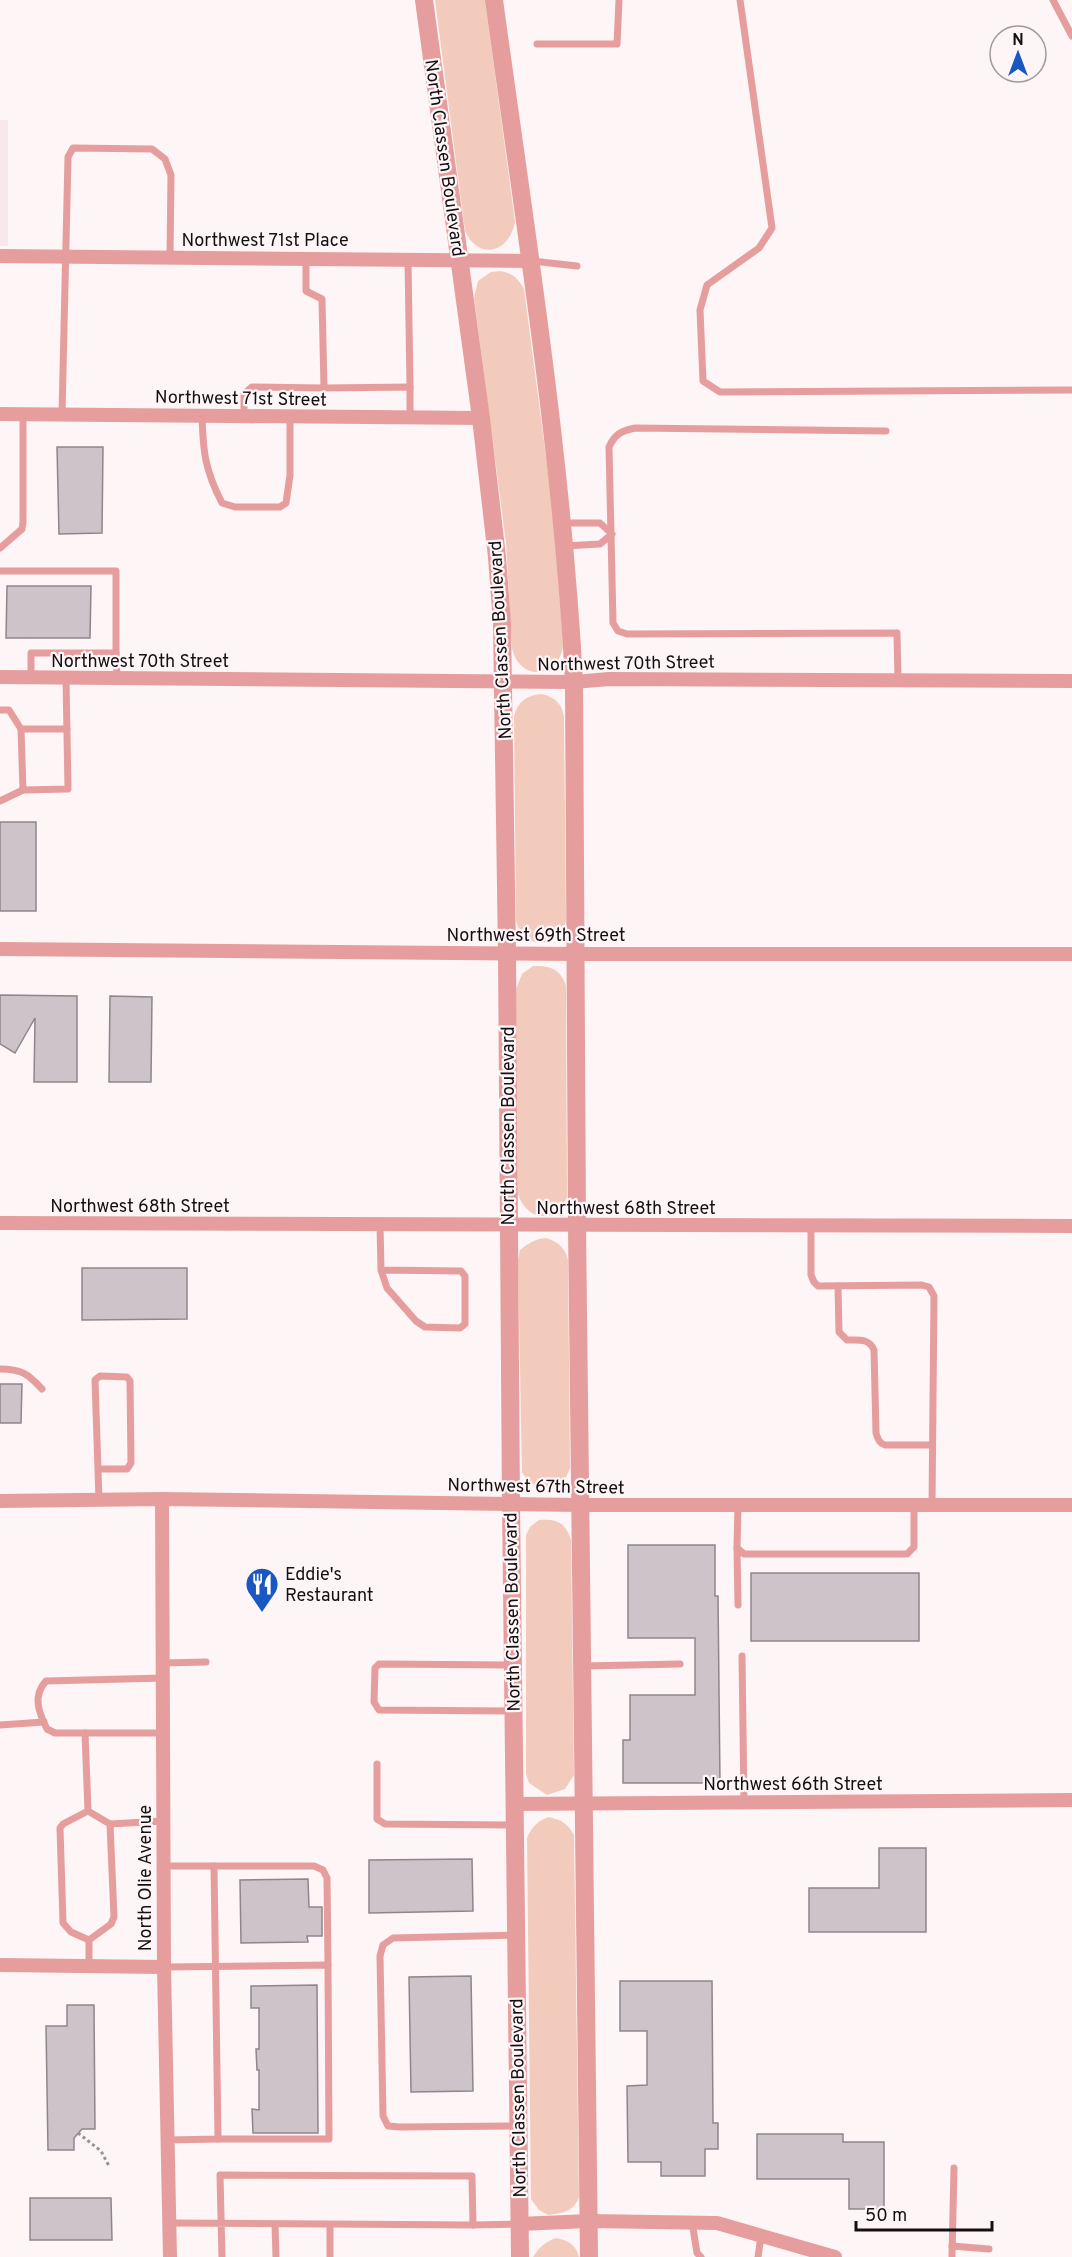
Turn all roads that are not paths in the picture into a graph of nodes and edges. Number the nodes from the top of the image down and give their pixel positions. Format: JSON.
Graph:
{"nodes":[{"id":1,"x":424,"y":0,"type":"edge"},
{"id":2,"x":494,"y":0,"type":"edge"},
{"id":3,"x":619,"y":0,"type":"edge"},
{"id":4,"x":740,"y":0,"type":"edge"},
{"id":5,"x":1053,"y":0,"type":"edge"},
{"id":6,"x":1072,"y":36,"type":"edge"},
{"id":7,"x":537,"y":44,"type":"dead end"},
{"id":8,"x":0,"y":256,"type":"edge"},
{"id":9,"x":66,"y":256,"type":"junction"},
{"id":10,"x":170,"y":257,"type":"junction"},
{"id":11,"x":306,"y":258,"type":"junction"},
{"id":12,"x":408,"y":259,"type":"junction"},
{"id":13,"x":459,"y":259,"type":"junction"},
{"id":14,"x":529,"y":261,"type":"junction"},
{"id":15,"x":577,"y":266,"type":"dead end"},
{"id":16,"x":410,"y":387,"type":"junction"},
{"id":17,"x":324,"y":388,"type":"junction"},
{"id":18,"x":1072,"y":390,"type":"edge"},
{"id":19,"x":0,"y":414,"type":"edge"},
{"id":20,"x":23,"y":414,"type":"junction"},
{"id":21,"x":62,"y":414,"type":"junction"},
{"id":22,"x":202,"y":415,"type":"junction"},
{"id":23,"x":244,"y":416,"type":"junction"},
{"id":24,"x":290,"y":416,"type":"junction"},
{"id":25,"x":410,"y":417,"type":"junction"},
{"id":26,"x":481,"y":418,"type":"junction"},
{"id":27,"x":886,"y":431,"type":"dead end"},
{"id":28,"x":563,"y":523,"type":"junction"},
{"id":29,"x":612,"y":534,"type":"junction"},
{"id":30,"x":565,"y":546,"type":"junction"},
{"id":31,"x":0,"y":548,"type":"edge"},
{"id":32,"x":0,"y":571,"type":"edge"},
{"id":33,"x":116,"y":653,"type":"junction"},
{"id":34,"x":0,"y":677,"type":"edge"},
{"id":35,"x":31,"y":678,"type":"junction"},
{"id":36,"x":117,"y":678,"type":"junction"},
{"id":37,"x":66,"y":679,"type":"junction"},
{"id":38,"x":898,"y":680,"type":"junction"},
{"id":39,"x":1072,"y":681,"type":"edge"},
{"id":40,"x":504,"y":682,"type":"junction"},
{"id":41,"x":574,"y":682,"type":"junction"},
{"id":42,"x":0,"y":710,"type":"edge"},
{"id":43,"x":21,"y":729,"type":"junction"},
{"id":44,"x":67,"y":729,"type":"junction"},
{"id":45,"x":23,"y":790,"type":"junction"},
{"id":46,"x":0,"y":801,"type":"edge"},
{"id":47,"x":0,"y":949,"type":"edge"},
{"id":48,"x":507,"y":953,"type":"junction"},
{"id":49,"x":577,"y":954,"type":"junction"},
{"id":50,"x":1072,"y":954,"type":"edge"},
{"id":51,"x":0,"y":1223,"type":"edge"},
{"id":52,"x":380,"y":1226,"type":"junction"},
{"id":53,"x":509,"y":1226,"type":"junction"},
{"id":54,"x":577,"y":1226,"type":"junction"},
{"id":55,"x":811,"y":1226,"type":"junction"},
{"id":56,"x":1072,"y":1226,"type":"edge"},
{"id":57,"x":381,"y":1270,"type":"junction"},
{"id":58,"x":838,"y":1286,"type":"junction"},
{"id":59,"x":0,"y":1369,"type":"edge"},
{"id":60,"x":42,"y":1389,"type":"dead end"},
{"id":61,"x":932,"y":1445,"type":"junction"},
{"id":62,"x":98,"y":1469,"type":"junction"},
{"id":63,"x":162,"y":1499,"type":"junction"},
{"id":64,"x":99,"y":1500,"type":"junction"},
{"id":65,"x":0,"y":1501,"type":"edge"},
{"id":66,"x":511,"y":1504,"type":"junction"},
{"id":67,"x":580,"y":1505,"type":"junction"},
{"id":68,"x":738,"y":1505,"type":"junction"},
{"id":69,"x":914,"y":1505,"type":"junction"},
{"id":70,"x":932,"y":1505,"type":"junction"},
{"id":71,"x":1072,"y":1505,"type":"edge"},
{"id":72,"x":737,"y":1548,"type":"junction"},
{"id":73,"x":738,"y":1605,"type":"dead end"},
{"id":74,"x":742,"y":1656,"type":"dead end"},
{"id":75,"x":206,"y":1662,"type":"dead end"},
{"id":76,"x":162,"y":1663,"type":"junction"},
{"id":77,"x":680,"y":1664,"type":"dead end"},
{"id":78,"x":513,"y":1665,"type":"junction"},
{"id":79,"x":581,"y":1666,"type":"junction"},
{"id":80,"x":163,"y":1678,"type":"junction"},
{"id":81,"x":513,"y":1711,"type":"junction"},
{"id":82,"x":44,"y":1722,"type":"junction"},
{"id":83,"x":0,"y":1725,"type":"edge"},
{"id":84,"x":85,"y":1732,"type":"junction"},
{"id":85,"x":163,"y":1732,"type":"junction"},
{"id":86,"x":376,"y":1764,"type":"dead end"},
{"id":87,"x":1072,"y":1800,"type":"edge"},
{"id":88,"x":744,"y":1803,"type":"junction"},
{"id":89,"x":514,"y":1804,"type":"junction"},
{"id":90,"x":582,"y":1804,"type":"junction"},
{"id":91,"x":88,"y":1811,"type":"junction"},
{"id":92,"x":163,"y":1821,"type":"junction"},
{"id":93,"x":110,"y":1824,"type":"junction"},
{"id":94,"x":515,"y":1825,"type":"junction"},
{"id":95,"x":163,"y":1866,"type":"junction"},
{"id":96,"x":214,"y":1866,"type":"junction"},
{"id":97,"x":516,"y":1935,"type":"junction"},
{"id":98,"x":88,"y":1940,"type":"junction"},
{"id":99,"x":0,"y":1965,"type":"edge"},
{"id":100,"x":328,"y":1965,"type":"junction"},
{"id":101,"x":89,"y":1966,"type":"junction"},
{"id":102,"x":215,"y":1966,"type":"junction"},
{"id":103,"x":164,"y":1967,"type":"junction"},
{"id":104,"x":518,"y":2126,"type":"junction"},
{"id":105,"x":218,"y":2139,"type":"junction"},
{"id":106,"x":168,"y":2140,"type":"junction"},
{"id":107,"x":954,"y":2168,"type":"dead end"},
{"id":108,"x":589,"y":2221,"type":"junction"},
{"id":109,"x":692,"y":2222,"type":"junction"},
{"id":110,"x":169,"y":2223,"type":"junction"},
{"id":111,"x":519,"y":2223,"type":"junction"},
{"id":112,"x":221,"y":2224,"type":"junction"},
{"id":113,"x":275,"y":2224,"type":"junction"},
{"id":114,"x":330,"y":2225,"type":"junction"},
{"id":115,"x":473,"y":2225,"type":"junction"},
{"id":116,"x":761,"y":2235,"type":"junction"},
{"id":117,"x":952,"y":2246,"type":"junction"},
{"id":118,"x":989,"y":2249,"type":"dead end"},
{"id":119,"x":170,"y":2257,"type":"edge"},
{"id":120,"x":222,"y":2257,"type":"edge"},
{"id":121,"x":276,"y":2257,"type":"edge"},
{"id":122,"x":330,"y":2257,"type":"edge"},
{"id":123,"x":520,"y":2257,"type":"edge"},
{"id":124,"x":589,"y":2257,"type":"edge"},
{"id":125,"x":701,"y":2257,"type":"edge"},
{"id":126,"x":758,"y":2257,"type":"edge"},
{"id":127,"x":836,"y":2257,"type":"edge"},
{"id":128,"x":952,"y":2257,"type":"edge"}],
"edges":[{"from":1,"to":13,"type":"street","name":"North Classen Boulevard"},
{"from":2,"to":14,"type":"street"},
{"from":3,"to":7,"type":"lane"},
{"from":4,"to":18,"type":"lane"},
{"from":5,"to":6,"type":"lane"},
{"from":8,"to":9,"type":"street","name":"Northwest 71st Place"},
{"from":9,"to":10,"type":"street","name":"Northwest 71st Place"},
{"from":9,"to":10,"type":"lane"},
{"from":9,"to":21,"type":"lane"},
{"from":10,"to":11,"type":"street","name":"Northwest 71st Place"},
{"from":11,"to":12,"type":"street","name":"Northwest 71st Place"},
{"from":11,"to":17,"type":"lane"},
{"from":12,"to":13,"type":"street","name":"Northwest 71st Place"},
{"from":12,"to":16,"type":"lane"},
{"from":13,"to":14,"type":"street","name":"Northwest 71st Place"},
{"from":13,"to":26,"type":"street","name":"North Classen Boulevard"},
{"from":14,"to":15,"type":"lane"},
{"from":14,"to":28,"type":"street"},
{"from":16,"to":17,"type":"lane"},
{"from":16,"to":25,"type":"lane"},
{"from":17,"to":23,"type":"lane"},
{"from":19,"to":20,"type":"street","name":"Northwest 71st Street"},
{"from":20,"to":21,"type":"street","name":"Northwest 71st Street"},
{"from":20,"to":31,"type":"lane"},
{"from":21,"to":22,"type":"street","name":"Northwest 71st Street"},
{"from":22,"to":23,"type":"street","name":"Northwest 71st Street"},
{"from":22,"to":24,"type":"lane"},
{"from":23,"to":24,"type":"street","name":"Northwest 71st Street"},
{"from":24,"to":25,"type":"street","name":"Northwest 71st Street"},
{"from":25,"to":26,"type":"street","name":"Northwest 71st Street"},
{"from":26,"to":40,"type":"street","name":"North Classen Boulevard"},
{"from":27,"to":29,"type":"lane"},
{"from":28,"to":29,"type":"lane"},
{"from":28,"to":30,"type":"street"},
{"from":29,"to":30,"type":"lane"},
{"from":29,"to":38,"type":"lane"},
{"from":30,"to":41,"type":"street"},
{"from":32,"to":33,"type":"lane"},
{"from":33,"to":35,"type":"lane"},
{"from":33,"to":36,"type":"lane"},
{"from":34,"to":35,"type":"street","name":"Northwest 70th Street"},
{"from":35,"to":37,"type":"street","name":"Northwest 70th Street"},
{"from":36,"to":37,"type":"street","name":"Northwest 70th Street"},
{"from":36,"to":40,"type":"street","name":"Northwest 70th Street"},
{"from":37,"to":44,"type":"lane"},
{"from":38,"to":39,"type":"street","name":"Northwest 70th Street"},
{"from":38,"to":41,"type":"street","name":"Northwest 70th Street"},
{"from":40,"to":41,"type":"street","name":"Northwest 70th Street"},
{"from":40,"to":48,"type":"street","name":"North Classen Boulevard"},
{"from":41,"to":49,"type":"street"},
{"from":42,"to":43,"type":"lane"},
{"from":43,"to":44,"type":"lane"},
{"from":43,"to":45,"type":"lane"},
{"from":44,"to":45,"type":"lane"},
{"from":45,"to":46,"type":"lane"},
{"from":47,"to":48,"type":"street","name":"Northwest 69th Street"},
{"from":48,"to":49,"type":"street","name":"Northwest 69th Street"},
{"from":48,"to":53,"type":"street","name":"North Classen Boulevard"},
{"from":49,"to":50,"type":"street","name":"Northwest 69th Street"},
{"from":49,"to":54,"type":"street"},
{"from":51,"to":52,"type":"street","name":"Northwest 68th Street"},
{"from":52,"to":53,"type":"street","name":"Northwest 68th Street"},
{"from":52,"to":57,"type":"lane"},
{"from":53,"to":54,"type":"street","name":"Northwest 68th Street"},
{"from":53,"to":66,"type":"street","name":"North Classen Boulevard"},
{"from":54,"to":55,"type":"street","name":"Northwest 68th Street"},
{"from":54,"to":67,"type":"street"},
{"from":55,"to":56,"type":"street","name":"Northwest 68th Street"},
{"from":55,"to":58,"type":"lane"},
{"from":57,"to":57,"type":"lane"},
{"from":58,"to":61,"type":"lane"},
{"from":58,"to":61,"type":"lane"},
{"from":59,"to":60,"type":"lane"},
{"from":61,"to":70,"type":"lane"},
{"from":62,"to":62,"type":"lane"},
{"from":62,"to":64,"type":"lane"},
{"from":63,"to":64,"type":"street","name":"Northwest 67th Street"},
{"from":63,"to":66,"type":"street","name":"Northwest 67th Street"},
{"from":63,"to":76,"type":"street","name":"North Olie Avenue"},
{"from":64,"to":65,"type":"street","name":"Northwest 67th Street"},
{"from":66,"to":67,"type":"street","name":"Northwest 67th Street"},
{"from":66,"to":78,"type":"street","name":"North Classen Boulevard"},
{"from":67,"to":68,"type":"street","name":"Northwest 67th Street"},
{"from":67,"to":79,"type":"street"},
{"from":68,"to":69,"type":"street","name":"Northwest 67th Street"},
{"from":68,"to":72,"type":"lane"},
{"from":69,"to":70,"type":"street","name":"Northwest 67th Street"},
{"from":69,"to":72,"type":"lane"},
{"from":70,"to":71,"type":"street","name":"Northwest 67th Street"},
{"from":72,"to":73,"type":"lane"},
{"from":74,"to":88,"type":"lane"},
{"from":75,"to":76,"type":"lane"},
{"from":76,"to":80,"type":"street","name":"North Olie Avenue"},
{"from":77,"to":79,"type":"lane"},
{"from":78,"to":81,"type":"street","name":"North Classen Boulevard"},
{"from":78,"to":81,"type":"lane"},
{"from":79,"to":90,"type":"street"},
{"from":80,"to":82,"type":"lane"},
{"from":80,"to":85,"type":"street","name":"North Olie Avenue"},
{"from":81,"to":89,"type":"street","name":"North Classen Boulevard"},
{"from":82,"to":83,"type":"lane"},
{"from":82,"to":84,"type":"lane"},
{"from":84,"to":85,"type":"lane"},
{"from":84,"to":91,"type":"lane"},
{"from":85,"to":92,"type":"street","name":"North Olie Avenue"},
{"from":86,"to":94,"type":"lane"},
{"from":87,"to":88,"type":"street","name":"Northwest 66th Street"},
{"from":88,"to":90,"type":"street","name":"Northwest 66th Street"},
{"from":89,"to":90,"type":"street","name":"Northwest 66th Street"},
{"from":89,"to":94,"type":"street","name":"North Classen Boulevard"},
{"from":90,"to":108,"type":"street"},
{"from":91,"to":93,"type":"lane"},
{"from":91,"to":98,"type":"lane"},
{"from":92,"to":93,"type":"lane"},
{"from":92,"to":95,"type":"street","name":"North Olie Avenue"},
{"from":93,"to":98,"type":"lane"},
{"from":94,"to":97,"type":"street","name":"North Classen Boulevard"},
{"from":95,"to":96,"type":"lane"},
{"from":95,"to":103,"type":"street","name":"North Olie Avenue"},
{"from":96,"to":100,"type":"lane"},
{"from":96,"to":102,"type":"lane"},
{"from":97,"to":104,"type":"street","name":"North Classen Boulevard"},
{"from":97,"to":104,"type":"lane"},
{"from":98,"to":101,"type":"lane"},
{"from":99,"to":101,"type":"street"},
{"from":100,"to":102,"type":"lane"},
{"from":100,"to":105,"type":"lane"},
{"from":101,"to":103,"type":"street"},
{"from":102,"to":103,"type":"lane"},
{"from":102,"to":105,"type":"lane"},
{"from":103,"to":106,"type":"street","name":"North Olie Avenue"},
{"from":104,"to":111,"type":"street","name":"North Classen Boulevard"},
{"from":105,"to":106,"type":"lane"},
{"from":106,"to":110,"type":"street","name":"North Olie Avenue"},
{"from":107,"to":117,"type":"lane"},
{"from":108,"to":109,"type":"street"},
{"from":108,"to":111,"type":"street"},
{"from":108,"to":124,"type":"street"},
{"from":109,"to":116,"type":"street"},
{"from":109,"to":125,"type":"lane"},
{"from":110,"to":112,"type":"lane"},
{"from":110,"to":119,"type":"street","name":"North Olie Avenue"},
{"from":111,"to":115,"type":"lane"},
{"from":111,"to":123,"type":"street","name":"North Classen Boulevard"},
{"from":112,"to":113,"type":"lane"},
{"from":112,"to":115,"type":"lane"},
{"from":112,"to":120,"type":"lane"},
{"from":113,"to":114,"type":"lane"},
{"from":113,"to":121,"type":"lane"},
{"from":114,"to":115,"type":"lane"},
{"from":114,"to":122,"type":"lane"},
{"from":116,"to":126,"type":"lane"},
{"from":116,"to":127,"type":"street"},
{"from":117,"to":118,"type":"lane"},
{"from":117,"to":128,"type":"lane"}]}
